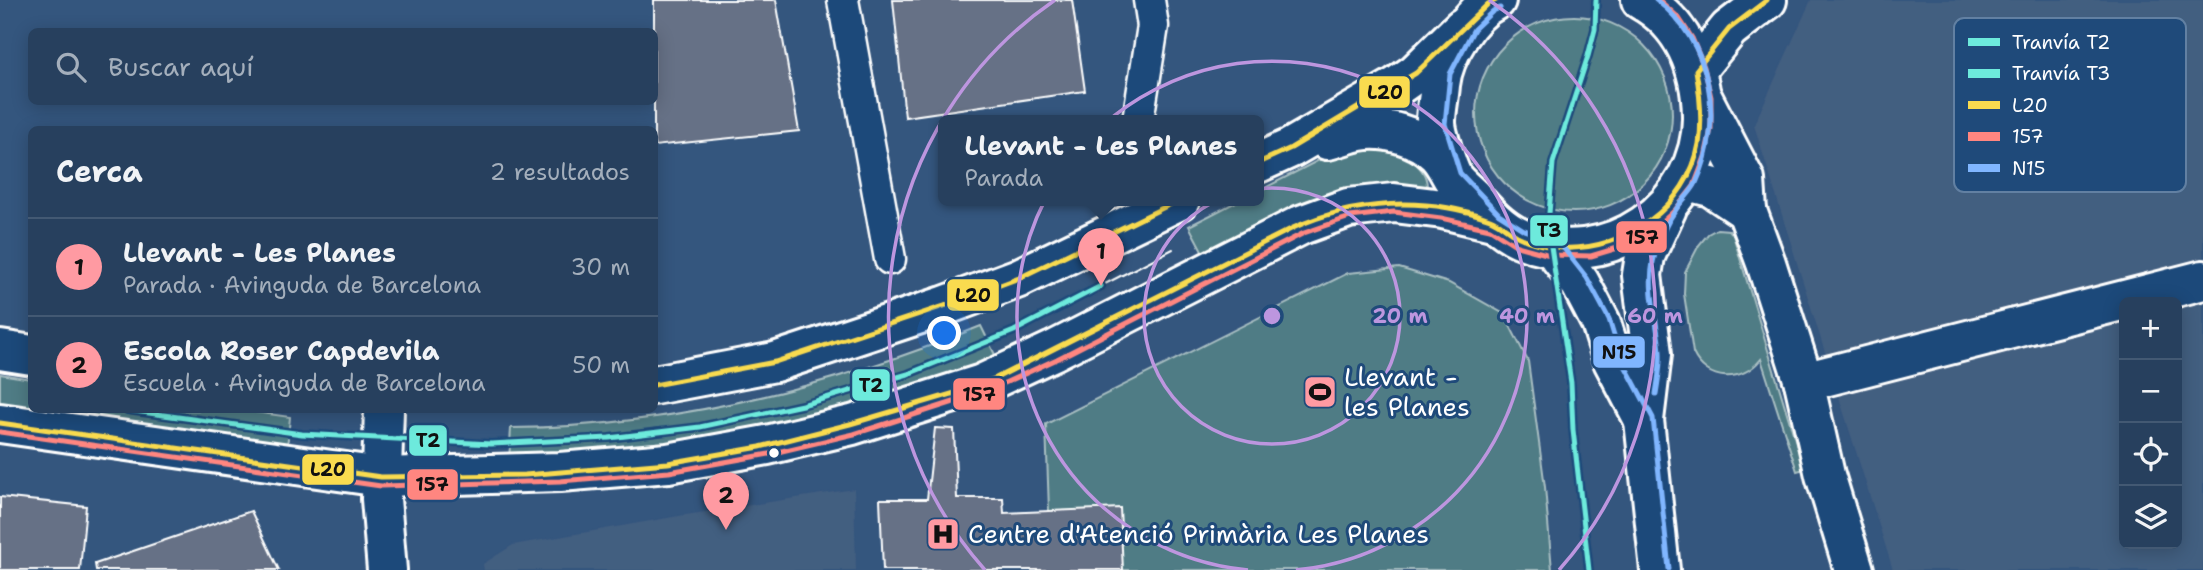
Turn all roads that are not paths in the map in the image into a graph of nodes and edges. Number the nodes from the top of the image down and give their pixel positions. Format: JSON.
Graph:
{"nodes":[{"id":1,"x":843,"y":0,"type":"edge"},
{"id":2,"x":1149,"y":0,"type":"edge"},
{"id":3,"x":1496,"y":0,"type":"edge"},
{"id":4,"x":1767,"y":0,"type":"edge"},
{"id":5,"x":1657,"y":3,"type":"edge"},
{"id":6,"x":1467,"y":24,"type":"junction"},
{"id":7,"x":1699,"y":83,"type":"junction"},
{"id":8,"x":1139,"y":115,"type":"edge"},
{"id":9,"x":1275,"y":156,"type":"edge"},
{"id":10,"x":1452,"y":177,"type":"junction"},
{"id":11,"x":1678,"y":192,"type":"junction"},
{"id":12,"x":1168,"y":206,"type":"edge"},
{"id":13,"x":1746,"y":211,"type":"junction"},
{"id":14,"x":1493,"y":221,"type":"junction"},
{"id":15,"x":1552,"y":247,"type":"junction"},
{"id":16,"x":890,"y":259,"type":"dead end"},
{"id":17,"x":2203,"y":280,"type":"edge"},
{"id":18,"x":0,"y":350,"type":"edge"},
{"id":19,"x":28,"y":354,"type":"edge"},
{"id":20,"x":1804,"y":382,"type":"junction"},
{"id":21,"x":658,"y":384,"type":"edge"},
{"id":22,"x":384,"y":413,"type":"edge"},
{"id":23,"x":1644,"y":420,"type":"junction"},
{"id":24,"x":0,"y":423,"type":"edge"},
{"id":25,"x":381,"y":477,"type":"junction"},
{"id":26,"x":387,"y":570,"type":"edge"},
{"id":27,"x":1660,"y":570,"type":"edge"},
{"id":28,"x":1854,"y":570,"type":"edge"}],
"edges":[{"from":1,"to":16,"type":"street"},
{"from":2,"to":8,"type":"street"},
{"from":3,"to":6,"type":"street"},
{"from":4,"to":7,"type":"street"},
{"from":5,"to":7,"type":"street"},
{"from":6,"to":9,"type":"street"},
{"from":6,"to":10,"type":"street"},
{"from":7,"to":11,"type":"street"},
{"from":7,"to":13,"type":"street"},
{"from":9,"to":10,"type":"street"},
{"from":10,"to":14,"type":"street"},
{"from":11,"to":13,"type":"street"},
{"from":11,"to":15,"type":"street"},
{"from":11,"to":23,"type":"street"},
{"from":12,"to":21,"type":"street"},
{"from":13,"to":20,"type":"street"},
{"from":14,"to":15,"type":"street"},
{"from":14,"to":25,"type":"street"},
{"from":15,"to":23,"type":"street"},
{"from":17,"to":20,"type":"street"},
{"from":18,"to":19,"type":"street"},
{"from":20,"to":28,"type":"street"},
{"from":22,"to":25,"type":"street"},
{"from":23,"to":27,"type":"street"},
{"from":24,"to":25,"type":"street"},
{"from":25,"to":26,"type":"street"}]}
